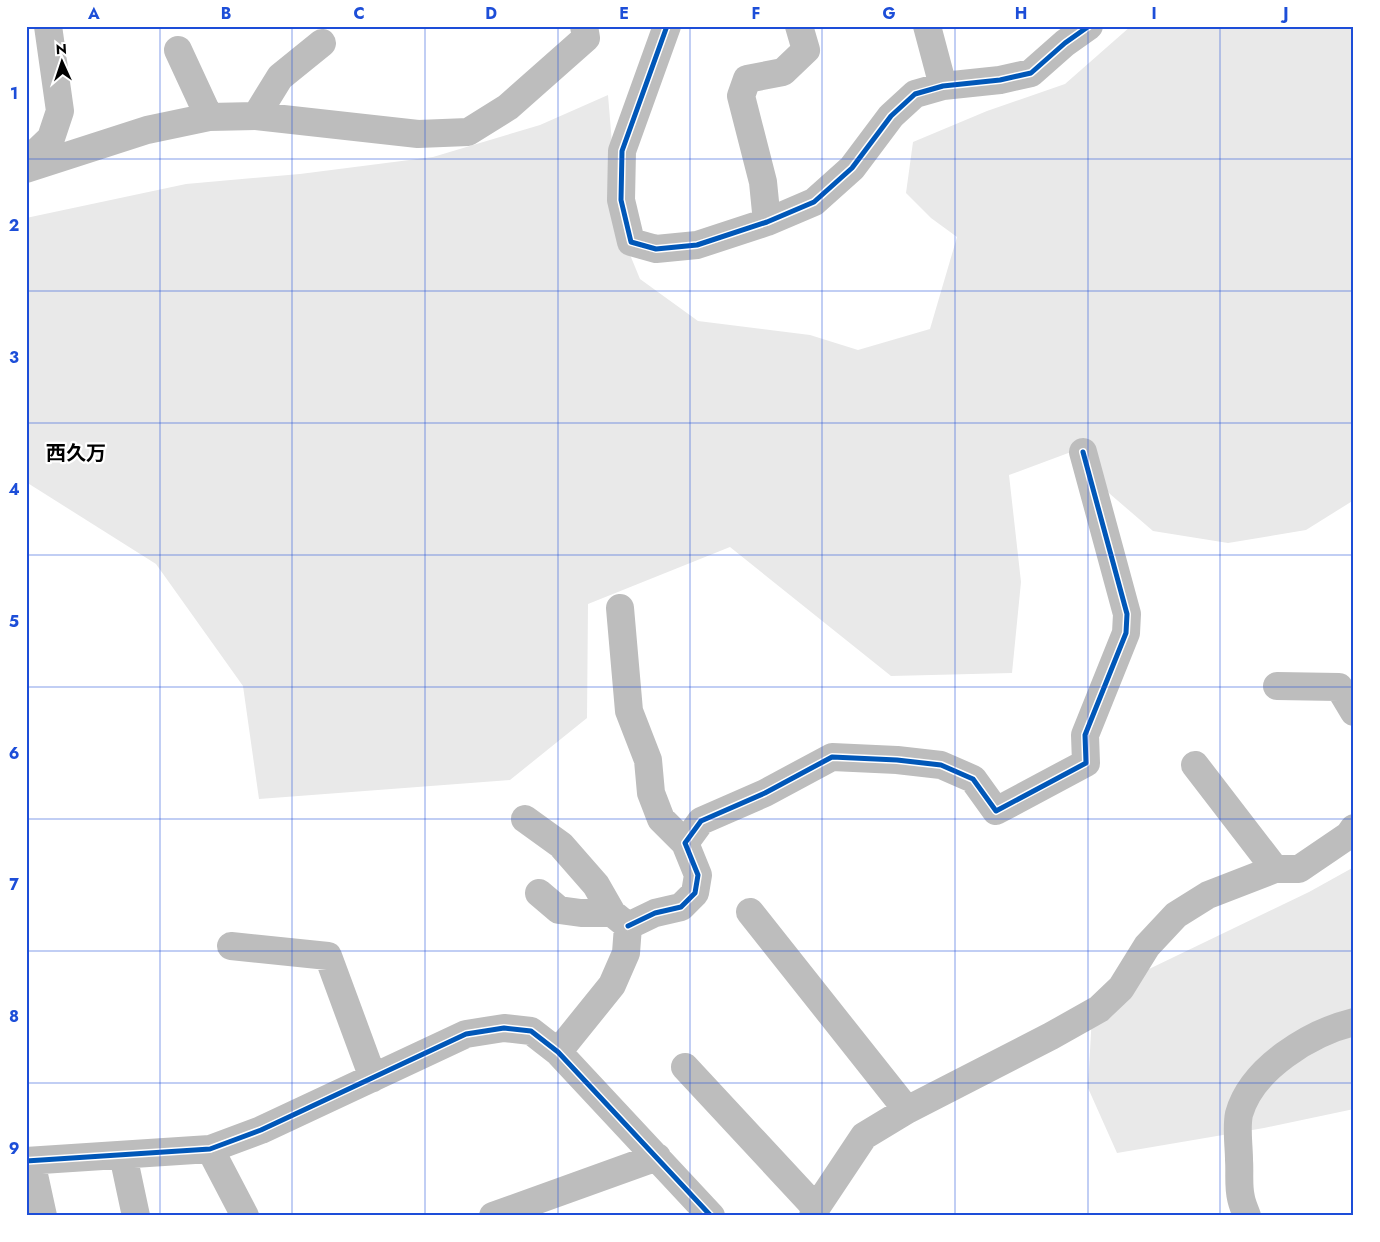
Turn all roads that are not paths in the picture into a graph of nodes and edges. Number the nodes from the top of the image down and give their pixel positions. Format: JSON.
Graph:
{"nodes":[{"id":1,"x":48,"y":26,"type":"edge"},
{"id":2,"x":584,"y":26,"type":"edge"},
{"id":3,"x":667,"y":26,"type":"edge"},
{"id":4,"x":800,"y":26,"type":"edge"},
{"id":5,"x":927,"y":26,"type":"edge"},
{"id":6,"x":1089,"y":26,"type":"edge"},
{"id":7,"x":1062,"y":35,"type":"edge"},
{"id":8,"x":322,"y":43,"type":"dead end"},
{"id":9,"x":178,"y":50,"type":"dead end"},
{"id":10,"x":943,"y":86,"type":"junction"},
{"id":11,"x":256,"y":116,"type":"junction"},
{"id":12,"x":209,"y":117,"type":"junction"},
{"id":13,"x":26,"y":162,"type":"edge"},
{"id":14,"x":26,"y":169,"type":"edge"},
{"id":15,"x":767,"y":222,"type":"junction"},
{"id":16,"x":1083,"y":452,"type":"dead end"},
{"id":17,"x":620,"y":608,"type":"dead end"},
{"id":18,"x":1277,"y":686,"type":"dead end"},
{"id":19,"x":1354,"y":712,"type":"edge"},
{"id":20,"x":1195,"y":765,"type":"dead end"},
{"id":21,"x":526,"y":819,"type":"dead end"},
{"id":22,"x":1354,"y":828,"type":"edge"},
{"id":23,"x":685,"y":843,"type":"junction"},
{"id":24,"x":1275,"y":869,"type":"junction"},
{"id":25,"x":539,"y":893,"type":"dead end"},
{"id":26,"x":750,"y":912,"type":"dead end"},
{"id":27,"x":620,"y":920,"type":"junction"},
{"id":28,"x":231,"y":946,"type":"dead end"},
{"id":29,"x":1354,"y":1022,"type":"edge"},
{"id":30,"x":558,"y":1052,"type":"junction"},
{"id":31,"x":685,"y":1067,"type":"dead end"},
{"id":32,"x":373,"y":1078,"type":"junction"},
{"id":33,"x":907,"y":1110,"type":"junction"},
{"id":34,"x":210,"y":1149,"type":"junction"},
{"id":35,"x":123,"y":1155,"type":"junction"},
{"id":36,"x":657,"y":1157,"type":"junction"},
{"id":37,"x":29,"y":1161,"type":"edge"},
{"id":38,"x":815,"y":1212,"type":"edge"},
{"id":39,"x":44,"y":1216,"type":"edge"},
{"id":40,"x":136,"y":1216,"type":"edge"},
{"id":41,"x":245,"y":1216,"type":"edge"},
{"id":42,"x":493,"y":1216,"type":"edge"},
{"id":43,"x":711,"y":1216,"type":"edge"},
{"id":44,"x":1247,"y":1216,"type":"edge"}],
"edges":[{"from":1,"to":13,"type":"street"},
{"from":2,"to":11,"type":"street"},
{"from":3,"to":15,"type":"street"},
{"from":4,"to":15,"type":"street"},
{"from":5,"to":10,"type":"street"},
{"from":6,"to":7,"type":"street"},
{"from":7,"to":10,"type":"street"},
{"from":8,"to":11,"type":"street"},
{"from":9,"to":12,"type":"street"},
{"from":10,"to":15,"type":"street"},
{"from":11,"to":12,"type":"street"},
{"from":12,"to":14,"type":"street"},
{"from":16,"to":23,"type":"street"},
{"from":17,"to":23,"type":"street"},
{"from":18,"to":19,"type":"street"},
{"from":20,"to":24,"type":"street"},
{"from":21,"to":27,"type":"street"},
{"from":22,"to":24,"type":"street"},
{"from":23,"to":27,"type":"street"},
{"from":24,"to":33,"type":"street"},
{"from":25,"to":27,"type":"street"},
{"from":26,"to":33,"type":"street"},
{"from":27,"to":30,"type":"street"},
{"from":28,"to":32,"type":"street"},
{"from":29,"to":44,"type":"street"},
{"from":30,"to":32,"type":"street"},
{"from":30,"to":36,"type":"street"},
{"from":31,"to":38,"type":"street"},
{"from":32,"to":34,"type":"street"},
{"from":33,"to":38,"type":"street"},
{"from":34,"to":35,"type":"street"},
{"from":34,"to":41,"type":"street"},
{"from":35,"to":37,"type":"street"},
{"from":35,"to":40,"type":"street"},
{"from":36,"to":42,"type":"street"},
{"from":36,"to":43,"type":"street"},
{"from":37,"to":39,"type":"street"}]}
